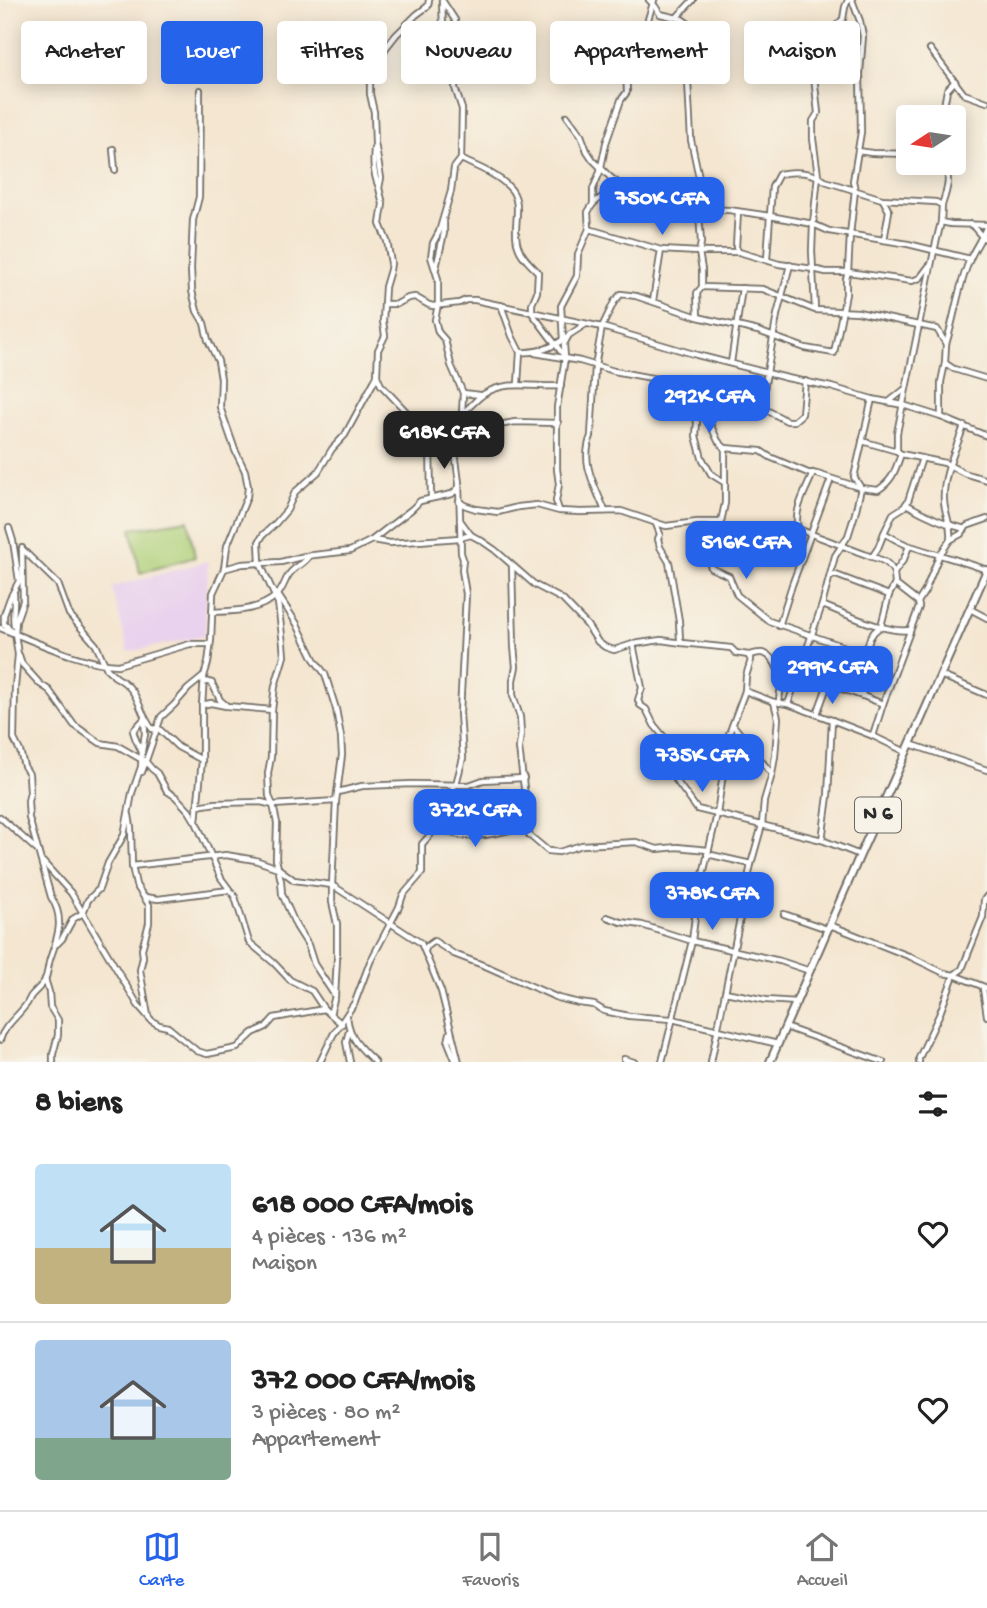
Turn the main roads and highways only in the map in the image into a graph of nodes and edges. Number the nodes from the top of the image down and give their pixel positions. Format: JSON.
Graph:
{"nodes":[{"id":1,"x":987,"y":570,"type":"edge"},
{"id":2,"x":984,"y":581,"type":"edge"},
{"id":3,"x":770,"y":1062,"type":"edge"}],
"edges":[{"from":1,"to":2,"type":"main road","number":"N 6"},
{"from":2,"to":3,"type":"main road","number":"N 6"}]}
